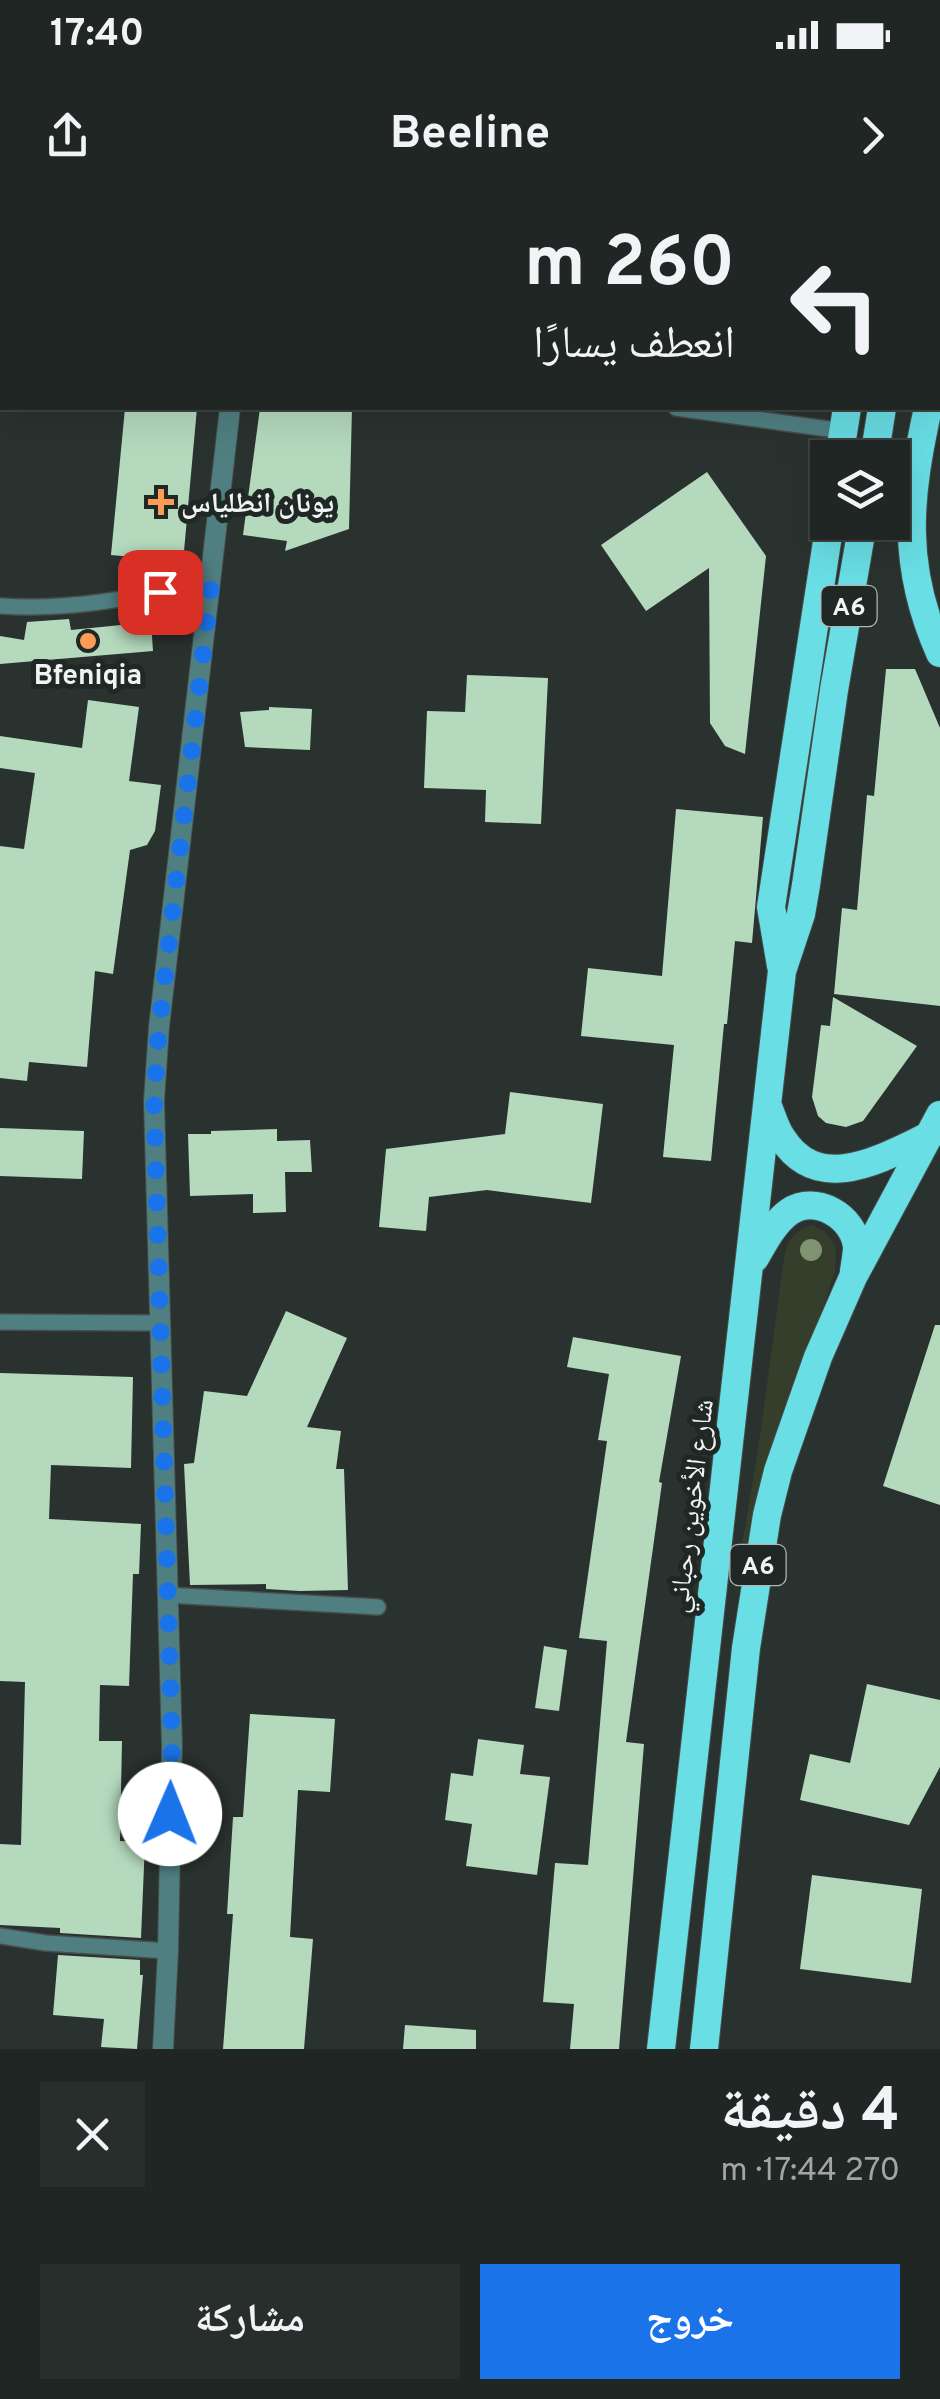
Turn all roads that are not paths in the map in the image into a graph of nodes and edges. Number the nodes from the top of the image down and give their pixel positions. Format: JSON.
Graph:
{"nodes":[{"id":1,"x":230,"y":410,"type":"edge"},
{"id":2,"x":690,"y":410,"type":"edge"},
{"id":3,"x":882,"y":410,"type":"edge"},
{"id":4,"x":928,"y":410,"type":"edge"},
{"id":5,"x":843,"y":432,"type":"edge"},
{"id":6,"x":877,"y":440,"type":"edge"},
{"id":7,"x":827,"y":540,"type":"edge"},
{"id":8,"x":860,"y":540,"type":"edge"},
{"id":9,"x":212,"y":579,"type":"junction"},
{"id":10,"x":0,"y":606,"type":"edge"},
{"id":11,"x":940,"y":653,"type":"edge"},
{"id":12,"x":782,"y":971,"type":"junction"},
{"id":13,"x":768,"y":1108,"type":"junction"},
{"id":14,"x":934,"y":1126,"type":"edge"},
{"id":15,"x":751,"y":1267,"type":"junction"},
{"id":16,"x":853,"y":1278,"type":"junction"},
{"id":17,"x":0,"y":1322,"type":"edge"},
{"id":18,"x":160,"y":1322,"type":"junction"},
{"id":19,"x":166,"y":1595,"type":"junction"},
{"id":20,"x":378,"y":1606,"type":"dead end"},
{"id":21,"x":0,"y":1936,"type":"edge"},
{"id":22,"x":168,"y":1951,"type":"junction"},
{"id":23,"x":164,"y":2049,"type":"edge"},
{"id":24,"x":662,"y":2049,"type":"edge"},
{"id":25,"x":704,"y":2049,"type":"edge"}],
"edges":[{"from":1,"to":9,"type":"street"},
{"from":2,"to":5,"type":"lane"},
{"from":3,"to":6,"type":"highway"},
{"from":4,"to":11,"type":"highway","number":"A6"},
{"from":7,"to":12,"type":"highway"},
{"from":8,"to":12,"type":"highway","number":"A6"},
{"from":9,"to":10,"type":"lane"},
{"from":9,"to":18,"type":"street"},
{"from":12,"to":13,"type":"highway","name":"شارع الأخوين رحباني","number":"A6"},
{"from":13,"to":14,"type":"highway"},
{"from":13,"to":15,"type":"highway","name":"شارع الأخوين رحباني","number":"A6"},
{"from":14,"to":16,"type":"highway","number":"A6"},
{"from":15,"to":16,"type":"highway"},
{"from":15,"to":24,"type":"highway","name":"شارع الأخوين رحباني","number":"A6"},
{"from":16,"to":25,"type":"highway","number":"A6"},
{"from":17,"to":18,"type":"lane"},
{"from":18,"to":19,"type":"street"},
{"from":19,"to":20,"type":"lane"},
{"from":19,"to":22,"type":"street"},
{"from":21,"to":22,"type":"lane"},
{"from":22,"to":23,"type":"street"}]}
